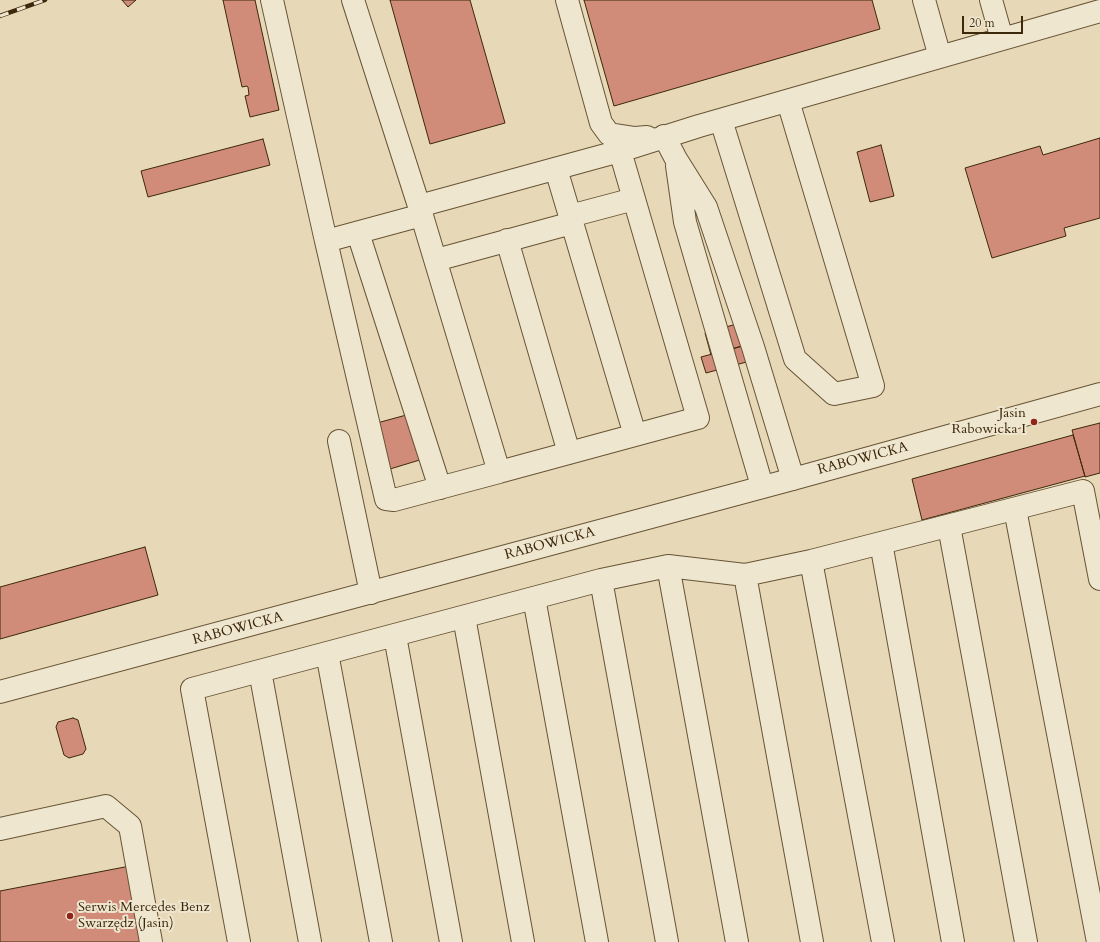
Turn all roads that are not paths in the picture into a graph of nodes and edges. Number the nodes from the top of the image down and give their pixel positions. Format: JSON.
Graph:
{"nodes":[{"id":1,"x":272,"y":0,"type":"edge"},
{"id":2,"x":352,"y":0,"type":"edge"},
{"id":3,"x":567,"y":0,"type":"edge"},
{"id":4,"x":924,"y":0,"type":"edge"},
{"id":5,"x":991,"y":0,"type":"edge"},
{"id":6,"x":1100,"y":11,"type":"edge"},
{"id":7,"x":1002,"y":39,"type":"junction"},
{"id":8,"x":940,"y":57,"type":"junction"},
{"id":9,"x":788,"y":100,"type":"junction"},
{"id":10,"x":721,"y":120,"type":"junction"},
{"id":11,"x":664,"y":136,"type":"junction"},
{"id":12,"x":620,"y":151,"type":"junction"},
{"id":13,"x":676,"y":159,"type":"junction"},
{"id":14,"x":556,"y":169,"type":"junction"},
{"id":15,"x":634,"y":199,"type":"junction"},
{"id":16,"x":421,"y":211,"type":"junction"},
{"id":17,"x":571,"y":220,"type":"junction"},
{"id":18,"x":358,"y":232,"type":"junction"},
{"id":19,"x":507,"y":240,"type":"junction"},
{"id":20,"x":326,"y":241,"type":"junction"},
{"id":21,"x":436,"y":260,"type":"junction"},
{"id":22,"x":1100,"y":394,"type":"edge"},
{"id":23,"x":634,"y":435,"type":"junction"},
{"id":24,"x":339,"y":441,"type":"dead end"},
{"id":25,"x":569,"y":453,"type":"junction"},
{"id":26,"x":499,"y":472,"type":"junction"},
{"id":27,"x":793,"y":479,"type":"junction"},
{"id":28,"x":762,"y":486,"type":"junction"},
{"id":29,"x":440,"y":488,"type":"junction"},
{"id":30,"x":1091,"y":490,"type":"edge"},
{"id":31,"x":1015,"y":509,"type":"junction"},
{"id":32,"x":949,"y":526,"type":"junction"},
{"id":33,"x":880,"y":543,"type":"junction"},
{"id":34,"x":811,"y":561,"type":"junction"},
{"id":35,"x":668,"y":566,"type":"junction"},
{"id":36,"x":745,"y":575,"type":"junction"},
{"id":37,"x":1100,"y":578,"type":"edge"},
{"id":38,"x":601,"y":580,"type":"junction"},
{"id":39,"x":371,"y":593,"type":"junction"},
{"id":40,"x":534,"y":598,"type":"junction"},
{"id":41,"x":464,"y":617,"type":"junction"},
{"id":42,"x":395,"y":636,"type":"junction"},
{"id":43,"x":327,"y":653,"type":"junction"},
{"id":44,"x":260,"y":671,"type":"junction"},
{"id":45,"x":0,"y":692,"type":"edge"},
{"id":46,"x":0,"y":829,"type":"edge"},
{"id":47,"x":151,"y":942,"type":"edge"},
{"id":48,"x":239,"y":942,"type":"edge"},
{"id":49,"x":310,"y":942,"type":"edge"},
{"id":50,"x":381,"y":942,"type":"edge"},
{"id":51,"x":451,"y":942,"type":"edge"},
{"id":52,"x":523,"y":942,"type":"edge"},
{"id":53,"x":597,"y":942,"type":"edge"},
{"id":54,"x":667,"y":942,"type":"edge"},
{"id":55,"x":737,"y":942,"type":"edge"},
{"id":56,"x":812,"y":942,"type":"edge"},
{"id":57,"x":883,"y":942,"type":"edge"},
{"id":58,"x":953,"y":942,"type":"edge"},
{"id":59,"x":1026,"y":942,"type":"edge"},
{"id":60,"x":1098,"y":942,"type":"edge"}],
"edges":[{"from":1,"to":20,"type":"street"},
{"from":2,"to":16,"type":"street"},
{"from":3,"to":11,"type":"street"},
{"from":4,"to":8,"type":"street"},
{"from":5,"to":7,"type":"street"},
{"from":6,"to":7,"type":"street"},
{"from":7,"to":8,"type":"street"},
{"from":8,"to":9,"type":"street"},
{"from":9,"to":10,"type":"street"},
{"from":9,"to":10,"type":"street"},
{"from":10,"to":11,"type":"street"},
{"from":11,"to":12,"type":"street"},
{"from":11,"to":13,"type":"street"},
{"from":12,"to":14,"type":"street"},
{"from":12,"to":15,"type":"street"},
{"from":13,"to":27,"type":"street"},
{"from":13,"to":28,"type":"street"},
{"from":14,"to":16,"type":"street"},
{"from":14,"to":17,"type":"street"},
{"from":15,"to":17,"type":"street"},
{"from":15,"to":23,"type":"street"},
{"from":16,"to":18,"type":"street"},
{"from":16,"to":21,"type":"street"},
{"from":17,"to":19,"type":"street"},
{"from":17,"to":23,"type":"street"},
{"from":18,"to":20,"type":"street"},
{"from":18,"to":29,"type":"street"},
{"from":19,"to":21,"type":"street"},
{"from":19,"to":25,"type":"street"},
{"from":20,"to":29,"type":"street"},
{"from":21,"to":26,"type":"street"},
{"from":22,"to":27,"type":"street","name":"RABOWICKA"},
{"from":23,"to":25,"type":"street"},
{"from":24,"to":39,"type":"street"},
{"from":25,"to":26,"type":"street"},
{"from":26,"to":29,"type":"street"},
{"from":27,"to":28,"type":"street","name":"RABOWICKA"},
{"from":28,"to":39,"type":"street","name":"RABOWICKA"},
{"from":30,"to":31,"type":"street"},
{"from":30,"to":37,"type":"street"},
{"from":31,"to":32,"type":"street"},
{"from":31,"to":60,"type":"street"},
{"from":32,"to":33,"type":"street"},
{"from":32,"to":59,"type":"street"},
{"from":33,"to":34,"type":"street"},
{"from":33,"to":58,"type":"street"},
{"from":34,"to":36,"type":"street"},
{"from":34,"to":57,"type":"street"},
{"from":35,"to":36,"type":"street"},
{"from":35,"to":38,"type":"street"},
{"from":35,"to":55,"type":"street"},
{"from":36,"to":56,"type":"street"},
{"from":38,"to":40,"type":"street"},
{"from":38,"to":54,"type":"street"},
{"from":39,"to":45,"type":"street","name":"RABOWICKA"},
{"from":40,"to":41,"type":"street"},
{"from":40,"to":53,"type":"street"},
{"from":41,"to":42,"type":"street"},
{"from":41,"to":52,"type":"street"},
{"from":42,"to":43,"type":"street"},
{"from":42,"to":51,"type":"street"},
{"from":43,"to":44,"type":"street"},
{"from":43,"to":50,"type":"street"},
{"from":44,"to":48,"type":"street"},
{"from":44,"to":49,"type":"street"},
{"from":46,"to":47,"type":"street"}]}
